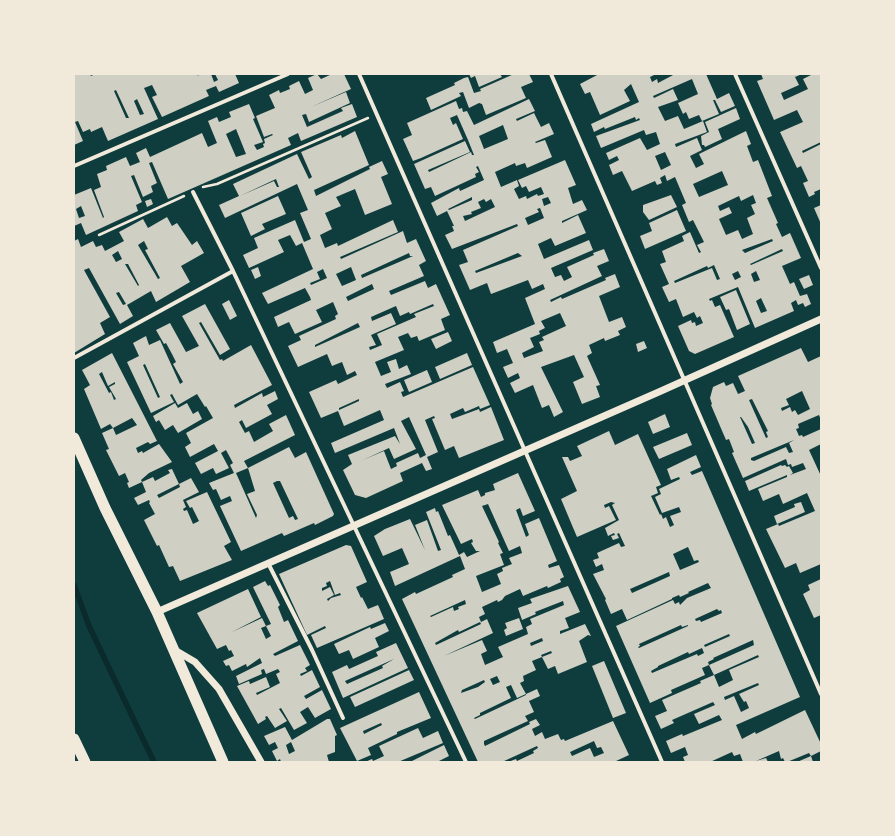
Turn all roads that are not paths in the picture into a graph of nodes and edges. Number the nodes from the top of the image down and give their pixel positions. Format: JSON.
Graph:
{"nodes":[{"id":1,"x":288,"y":74,"type":"edge"},
{"id":2,"x":359,"y":74,"type":"edge"},
{"id":3,"x":551,"y":74,"type":"edge"},
{"id":4,"x":735,"y":74,"type":"edge"},
{"id":5,"x":74,"y":166,"type":"edge"},
{"id":6,"x":193,"y":192,"type":"road end"},
{"id":7,"x":821,"y":268,"type":"edge"},
{"id":8,"x":233,"y":271,"type":"junction"},
{"id":9,"x":821,"y":319,"type":"edge"},
{"id":10,"x":74,"y":358,"type":"edge"},
{"id":11,"x":683,"y":381,"type":"junction"},
{"id":12,"x":74,"y":438,"type":"edge"},
{"id":13,"x":525,"y":450,"type":"junction"},
{"id":14,"x":354,"y":525,"type":"junction"},
{"id":15,"x":268,"y":563,"type":"junction"},
{"id":16,"x":157,"y":612,"type":"junction"},
{"id":17,"x":173,"y":648,"type":"junction"},
{"id":18,"x":821,"y":694,"type":"edge"},
{"id":19,"x":343,"y":718,"type":"dead end"},
{"id":20,"x":74,"y":739,"type":"edge"},
{"id":21,"x":85,"y":762,"type":"edge"},
{"id":22,"x":223,"y":762,"type":"edge"},
{"id":23,"x":260,"y":762,"type":"edge"},
{"id":24,"x":466,"y":762,"type":"edge"},
{"id":25,"x":662,"y":762,"type":"edge"}],
"edges":[{"from":1,"to":5,"type":"street"},
{"from":2,"to":13,"type":"street"},
{"from":3,"to":11,"type":"street"},
{"from":4,"to":7,"type":"street"},
{"from":6,"to":8,"type":"street"},
{"from":8,"to":10,"type":"street"},
{"from":8,"to":14,"type":"street"},
{"from":9,"to":11,"type":"street"},
{"from":11,"to":13,"type":"street"},
{"from":11,"to":18,"type":"street"},
{"from":12,"to":16,"type":"highway"},
{"from":13,"to":14,"type":"street"},
{"from":13,"to":25,"type":"street"},
{"from":14,"to":15,"type":"street"},
{"from":14,"to":24,"type":"street"},
{"from":15,"to":16,"type":"street"},
{"from":15,"to":19,"type":"street"},
{"from":16,"to":17,"type":"highway"},
{"from":17,"to":22,"type":"highway"},
{"from":17,"to":23,"type":"street"},
{"from":20,"to":21,"type":"highway"}]}
